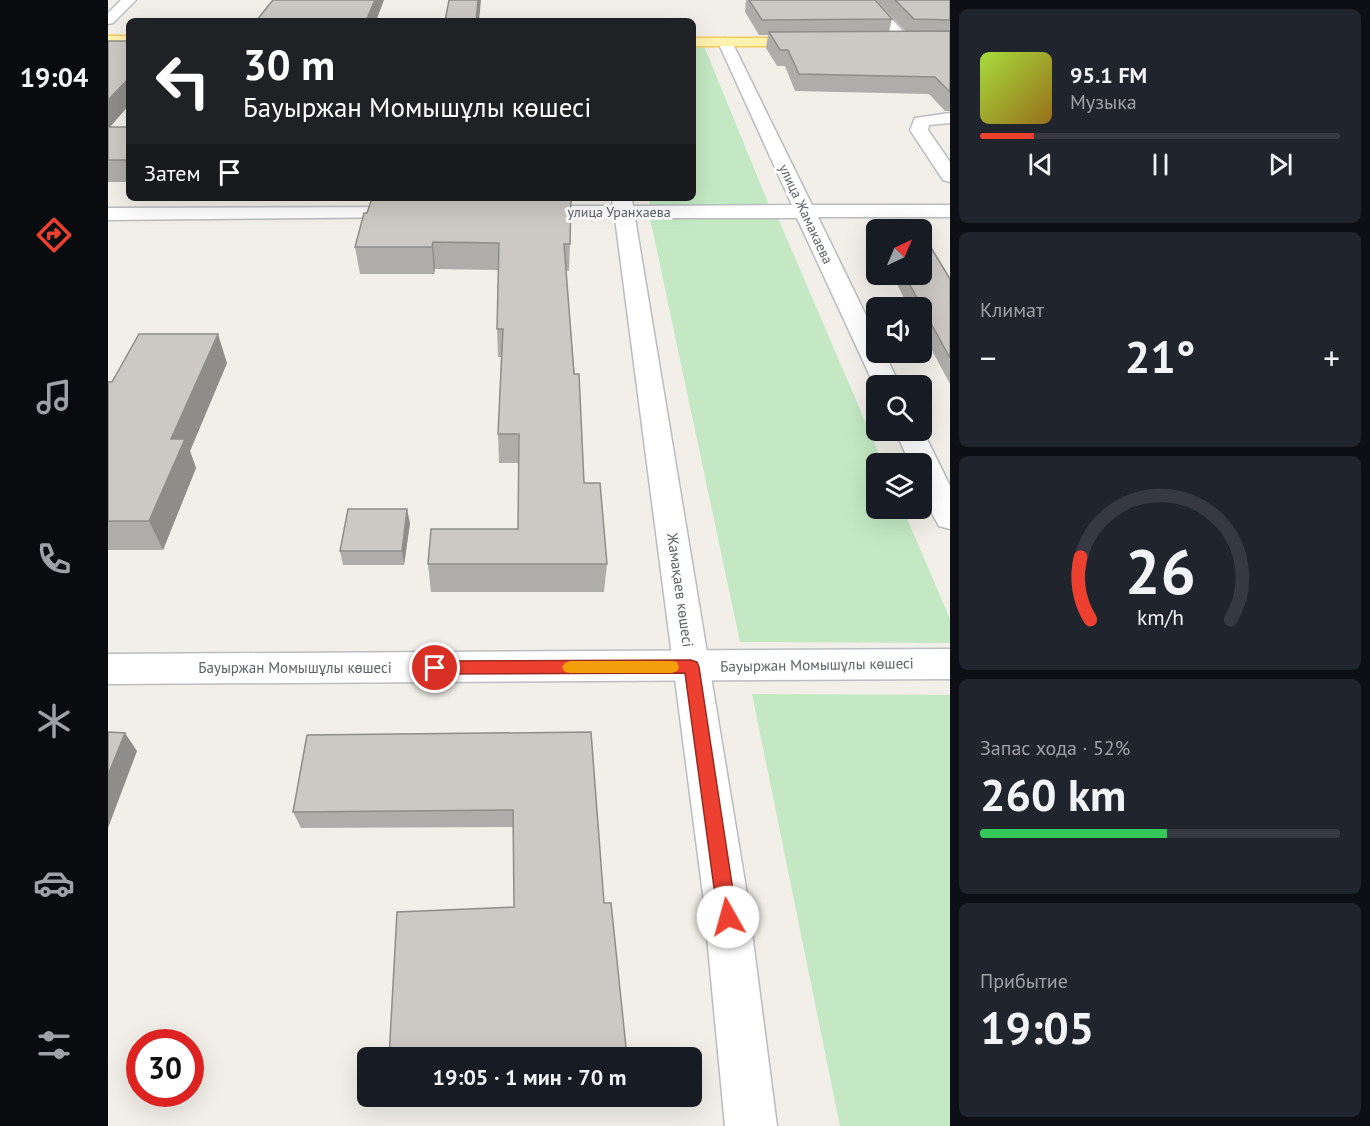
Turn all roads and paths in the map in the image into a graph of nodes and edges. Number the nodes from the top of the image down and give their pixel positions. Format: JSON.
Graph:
{"nodes":[{"id":1,"x":129,"y":0,"type":"edge"},
{"id":2,"x":867,"y":0,"type":"edge"},
{"id":3,"x":108,"y":20,"type":"edge"},
{"id":4,"x":108,"y":40,"type":"edge"},
{"id":5,"x":126,"y":40,"type":"edge"},
{"id":6,"x":696,"y":42,"type":"edge"},
{"id":7,"x":725,"y":42,"type":"junction"},
{"id":8,"x":833,"y":42,"type":"edge"},
{"id":9,"x":881,"y":42,"type":"edge"},
{"id":10,"x":910,"y":42,"type":"joint"},
{"id":11,"x":950,"y":118,"type":"edge"},
{"id":12,"x":950,"y":176,"type":"edge"},
{"id":13,"x":623,"y":205,"type":"edge"},
{"id":14,"x":805,"y":211,"type":"junction"},
{"id":15,"x":950,"y":211,"type":"edge"},
{"id":16,"x":504,"y":212,"type":"edge"},
{"id":17,"x":432,"y":213,"type":"edge"},
{"id":18,"x":108,"y":214,"type":"edge"},
{"id":19,"x":882,"y":375,"type":"edge"},
{"id":20,"x":914,"y":441,"type":"edge"},
{"id":21,"x":950,"y":518,"type":"edge"},
{"id":22,"x":950,"y":664,"type":"edge"},
{"id":23,"x":691,"y":667,"type":"junction"},
{"id":24,"x":108,"y":669,"type":"edge"},
{"id":25,"x":751,"y":1126,"type":"edge"}],
"edges":[{"from":1,"to":3,"type":"street"},
{"from":2,"to":10,"type":"street"},
{"from":4,"to":5,"type":"main road"},
{"from":6,"to":7,"type":"main road"},
{"from":7,"to":8,"type":"main road"},
{"from":7,"to":14,"type":"street","name":"улица Жамакаева"},
{"from":9,"to":10,"type":"main road"},
{"from":11,"to":12,"type":"street"},
{"from":13,"to":14,"type":"street","name":"улица Уранхаева"},
{"from":13,"to":16,"type":"street","name":"улица Уранхаева"},
{"from":13,"to":23,"type":"street","name":"Жамақаев көшесі"},
{"from":14,"to":15,"type":"street","name":"улица Уранхаева"},
{"from":14,"to":19,"type":"street","name":"улица Жамакаева"},
{"from":17,"to":18,"type":"street"},
{"from":20,"to":21,"type":"street"},
{"from":22,"to":23,"type":"street","name":"Бауыржан Момышұлы көшесі"},
{"from":23,"to":24,"type":"street","name":"Бауыржан Момышұлы көшесі"},
{"from":23,"to":25,"type":"street","name":"Жамақаев көшесі"}]}
